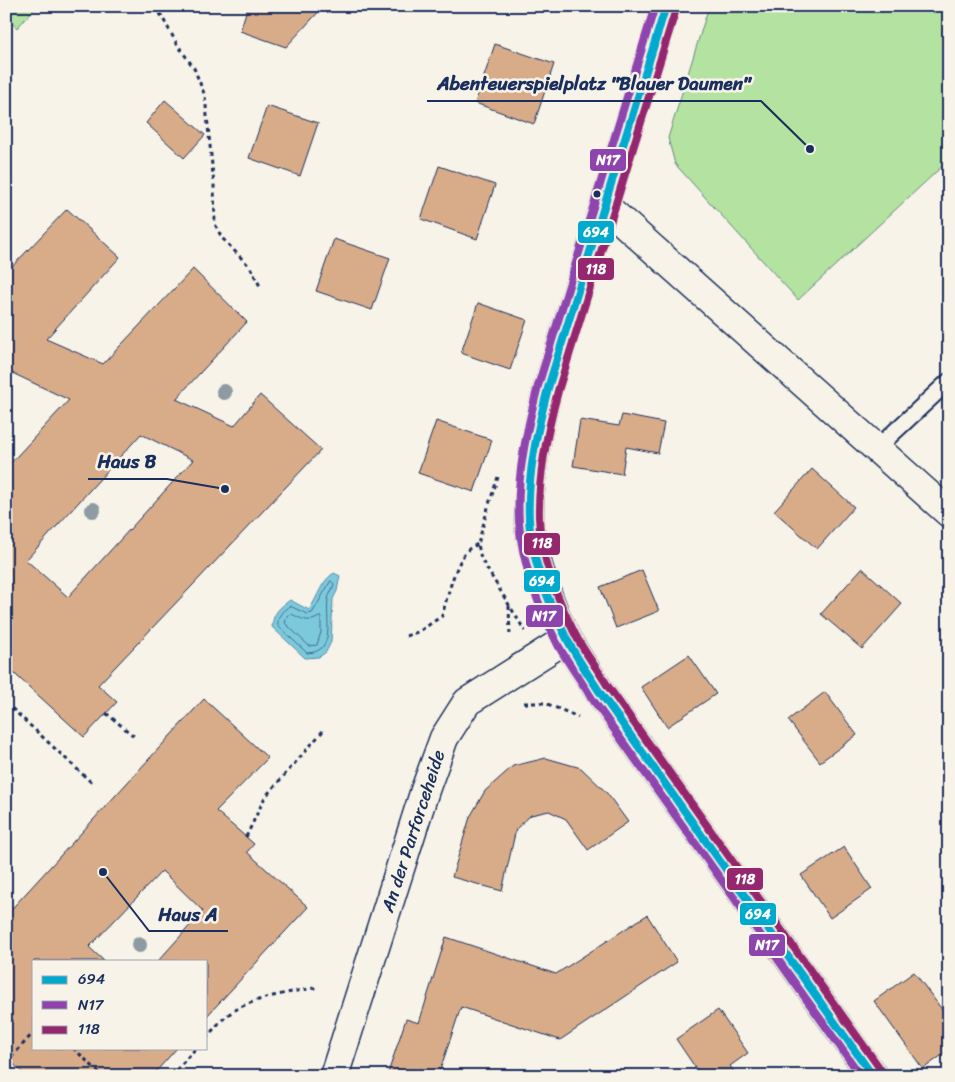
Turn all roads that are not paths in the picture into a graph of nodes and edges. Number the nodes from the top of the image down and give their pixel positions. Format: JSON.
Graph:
{"nodes":[{"id":1,"x":666,"y":6,"type":"edge"},
{"id":2,"x":605,"y":206,"type":"junction"},
{"id":3,"x":949,"y":381,"type":"edge"},
{"id":4,"x":877,"y":448,"type":"junction"},
{"id":5,"x":949,"y":513,"type":"edge"},
{"id":6,"x":566,"y":639,"type":"junction"},
{"id":7,"x":334,"y":1076,"type":"edge"},
{"id":8,"x":873,"y":1076,"type":"edge"}],
"edges":[{"from":1,"to":2,"type":"street"},
{"from":2,"to":4,"type":"street"},
{"from":2,"to":6,"type":"street"},
{"from":3,"to":4,"type":"lane"},
{"from":4,"to":5,"type":"street"},
{"from":6,"to":7,"type":"street","name":"An der Parforceheide"},
{"from":6,"to":8,"type":"street"}]}
